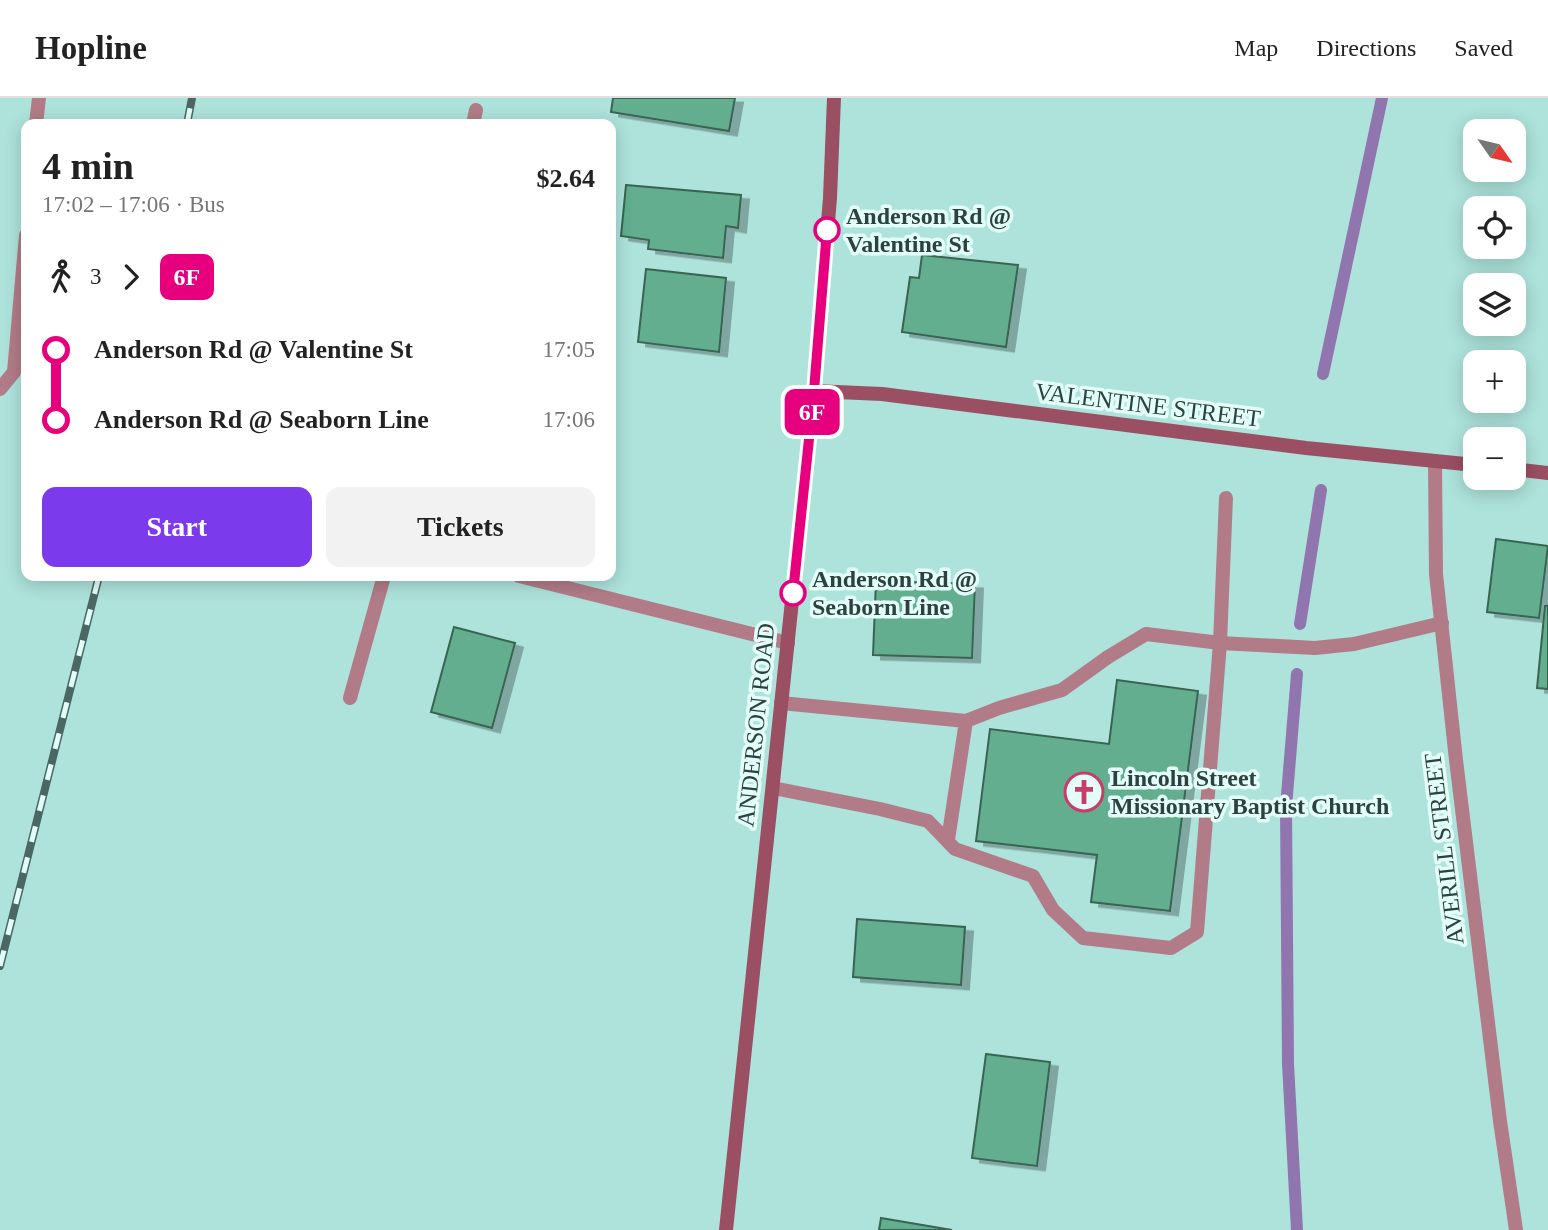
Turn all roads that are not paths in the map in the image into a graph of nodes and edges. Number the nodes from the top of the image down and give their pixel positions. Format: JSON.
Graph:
{"nodes":[{"id":1,"x":39,"y":98,"type":"edge"},
{"id":2,"x":834,"y":98,"type":"edge"},
{"id":3,"x":37,"y":119,"type":"edge"},
{"id":4,"x":21,"y":292,"type":"edge"},
{"id":5,"x":0,"y":389,"type":"edge"},
{"id":6,"x":814,"y":391,"type":"junction"},
{"id":7,"x":1435,"y":461,"type":"junction"},
{"id":8,"x":1463,"y":464,"type":"edge"},
{"id":9,"x":1526,"y":470,"type":"edge"},
{"id":10,"x":1548,"y":472,"type":"edge"},
{"id":11,"x":1226,"y":498,"type":"dead end"},
{"id":12,"x":383,"y":581,"type":"edge"},
{"id":13,"x":539,"y":581,"type":"edge"},
{"id":14,"x":1442,"y":623,"type":"junction"},
{"id":15,"x":788,"y":643,"type":"junction"},
{"id":16,"x":1220,"y":643,"type":"junction"},
{"id":17,"x":350,"y":698,"type":"dead end"},
{"id":18,"x":781,"y":703,"type":"junction"},
{"id":19,"x":966,"y":721,"type":"junction"},
{"id":20,"x":773,"y":788,"type":"junction"},
{"id":21,"x":948,"y":840,"type":"junction"},
{"id":22,"x":726,"y":1230,"type":"edge"},
{"id":23,"x":1516,"y":1230,"type":"edge"}],
"edges":[{"from":1,"to":3,"type":"street"},
{"from":2,"to":6,"type":"main road","name":"ANDERSON ROAD"},
{"from":4,"to":5,"type":"street"},
{"from":6,"to":7,"type":"main road","name":"VALENTINE STREET"},
{"from":6,"to":15,"type":"main road","name":"ANDERSON ROAD"},
{"from":7,"to":8,"type":"main road","name":"VALENTINE STREET"},
{"from":7,"to":14,"type":"street","name":"AVERILL STREET"},
{"from":9,"to":10,"type":"main road"},
{"from":11,"to":16,"type":"street"},
{"from":12,"to":17,"type":"street"},
{"from":13,"to":15,"type":"street"},
{"from":14,"to":16,"type":"street"},
{"from":14,"to":23,"type":"street","name":"AVERILL STREET"},
{"from":15,"to":18,"type":"main road","name":"ANDERSON ROAD"},
{"from":16,"to":19,"type":"street"},
{"from":16,"to":21,"type":"street"},
{"from":18,"to":19,"type":"street"},
{"from":18,"to":20,"type":"main road","name":"ANDERSON ROAD"},
{"from":19,"to":21,"type":"street"},
{"from":20,"to":21,"type":"street"},
{"from":20,"to":22,"type":"main road","name":"ANDERSON ROAD"}]}
